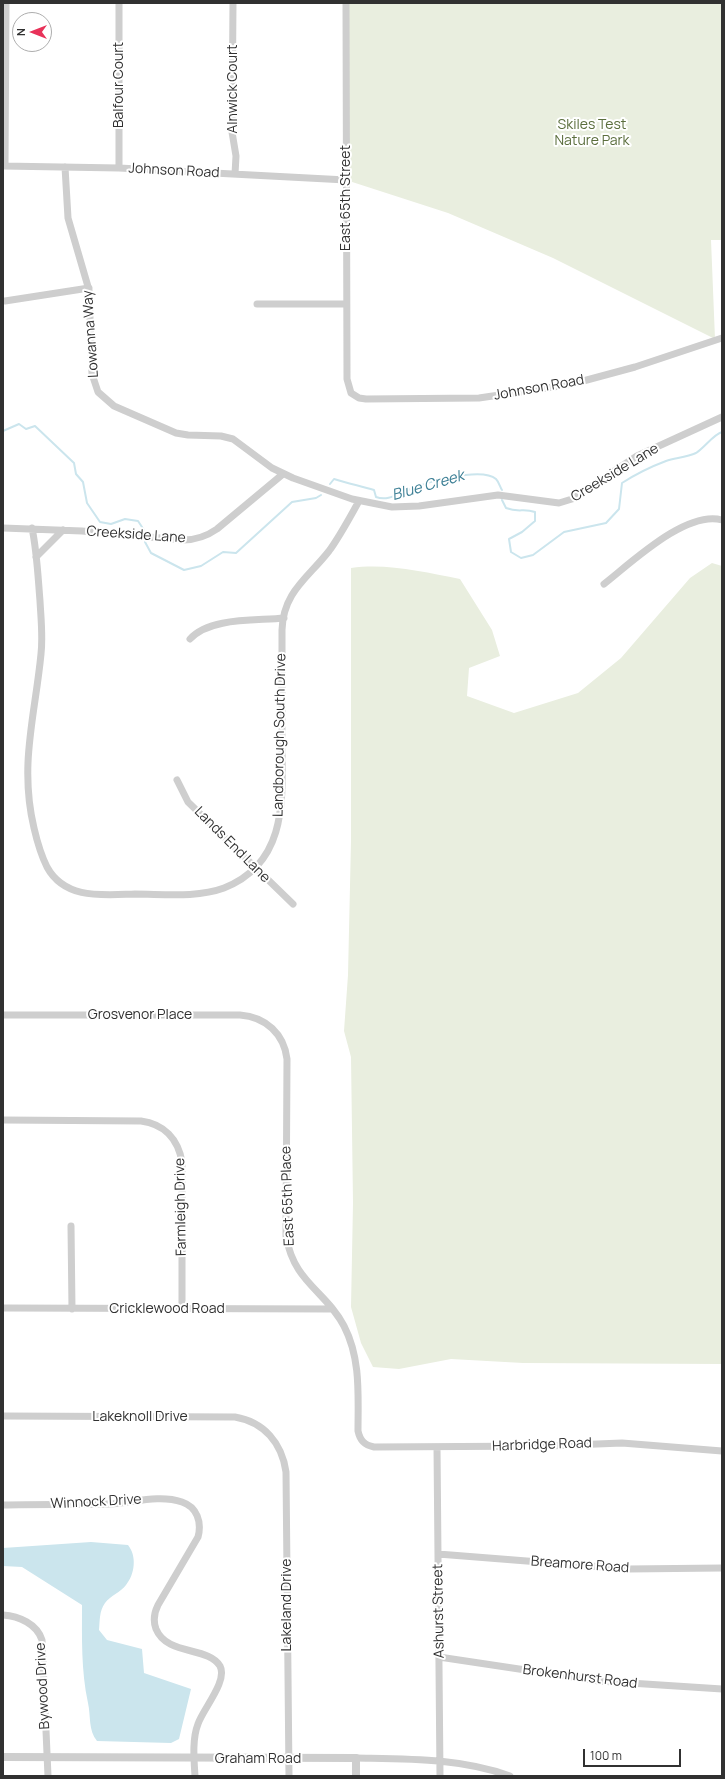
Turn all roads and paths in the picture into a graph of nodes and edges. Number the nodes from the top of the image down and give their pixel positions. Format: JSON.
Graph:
{"nodes":[{"id":1,"x":6,"y":3,"type":"edge"},
{"id":2,"x":119,"y":3,"type":"edge"},
{"id":3,"x":233,"y":3,"type":"edge"},
{"id":4,"x":346,"y":3,"type":"edge"},
{"id":5,"x":4,"y":166,"type":"edge"},
{"id":6,"x":65,"y":167,"type":"junction"},
{"id":7,"x":119,"y":168,"type":"junction"},
{"id":8,"x":235,"y":174,"type":"junction"},
{"id":9,"x":346,"y":180,"type":"junction"},
{"id":10,"x":89,"y":288,"type":"junction"},
{"id":11,"x":5,"y":301,"type":"dead end"},
{"id":12,"x":256,"y":304,"type":"dead end"},
{"id":13,"x":346,"y":304,"type":"junction"},
{"id":14,"x":722,"y":338,"type":"edge"},
{"id":15,"x":351,"y":393,"type":"joint"},
{"id":16,"x":722,"y":417,"type":"edge"},
{"id":17,"x":283,"y":474,"type":"junction"},
{"id":18,"x":359,"y":501,"type":"junction"},
{"id":19,"x":722,"y":520,"type":"edge"},
{"id":20,"x":3,"y":528,"type":"edge"},
{"id":21,"x":32,"y":528,"type":"junction"},
{"id":22,"x":64,"y":530,"type":"junction"},
{"id":23,"x":36,"y":557,"type":"junction"},
{"id":24,"x":604,"y":584,"type":"dead end"},
{"id":25,"x":284,"y":618,"type":"junction"},
{"id":26,"x":190,"y":639,"type":"dead end"},
{"id":27,"x":177,"y":780,"type":"dead end"},
{"id":28,"x":255,"y":868,"type":"junction"},
{"id":29,"x":293,"y":904,"type":"dead end"},
{"id":30,"x":3,"y":1015,"type":"edge"},
{"id":31,"x":273,"y":1028,"type":"joint"},
{"id":32,"x":3,"y":1120,"type":"edge"},
{"id":33,"x":71,"y":1226,"type":"dead end"},
{"id":34,"x":3,"y":1308,"type":"edge"},
{"id":35,"x":72,"y":1309,"type":"junction"},
{"id":36,"x":182,"y":1309,"type":"junction"},
{"id":37,"x":332,"y":1309,"type":"junction"},
{"id":38,"x":3,"y":1416,"type":"edge"},
{"id":39,"x":272,"y":1437,"type":"joint"},
{"id":40,"x":363,"y":1442,"type":"joint"},
{"id":41,"x":437,"y":1447,"type":"junction"},
{"id":42,"x":722,"y":1451,"type":"edge"},
{"id":43,"x":3,"y":1505,"type":"edge"},
{"id":44,"x":438,"y":1554,"type":"junction"},
{"id":45,"x":722,"y":1568,"type":"edge"},
{"id":46,"x":3,"y":1615,"type":"edge"},
{"id":47,"x":439,"y":1657,"type":"junction"},
{"id":48,"x":722,"y":1689,"type":"edge"},
{"id":49,"x":3,"y":1757,"type":"edge"},
{"id":50,"x":47,"y":1757,"type":"junction"},
{"id":51,"x":195,"y":1758,"type":"junction"},
{"id":52,"x":356,"y":1758,"type":"junction"},
{"id":53,"x":289,"y":1759,"type":"junction"},
{"id":54,"x":440,"y":1760,"type":"junction"},
{"id":55,"x":48,"y":1776,"type":"edge"},
{"id":56,"x":195,"y":1776,"type":"edge"},
{"id":57,"x":289,"y":1776,"type":"edge"},
{"id":58,"x":356,"y":1776,"type":"edge"},
{"id":59,"x":440,"y":1776,"type":"edge"},
{"id":60,"x":510,"y":1776,"type":"edge"}],
"edges":[{"from":1,"to":5,"type":"street"},
{"from":2,"to":7,"type":"street","name":"Balfour Court"},
{"from":3,"to":8,"type":"street","name":"Alnwick Court"},
{"from":4,"to":9,"type":"street","name":"East 65th Street"},
{"from":5,"to":6,"type":"street","name":"Johnson Road"},
{"from":6,"to":7,"type":"street","name":"Johnson Road"},
{"from":6,"to":10,"type":"street","name":"Lowanna Way"},
{"from":7,"to":8,"type":"street","name":"Johnson Road"},
{"from":8,"to":9,"type":"street","name":"Johnson Road"},
{"from":9,"to":13,"type":"street","name":"East 65th Street"},
{"from":10,"to":11,"type":"street"},
{"from":10,"to":17,"type":"street","name":"Lowanna Way"},
{"from":12,"to":13,"type":"street"},
{"from":13,"to":15,"type":"street","name":"East 65th Street"},
{"from":14,"to":15,"type":"street","name":"Johnson Road"},
{"from":16,"to":18,"type":"street","name":"Creekside Lane"},
{"from":17,"to":18,"type":"street","name":"Creekside Lane"},
{"from":17,"to":22,"type":"street","name":"Creekside Lane"},
{"from":18,"to":25,"type":"street","name":"Landborough South Drive"},
{"from":19,"to":24,"type":"street"},
{"from":20,"to":21,"type":"street","name":"Creekside Lane"},
{"from":21,"to":22,"type":"street","name":"Creekside Lane"},
{"from":21,"to":23,"type":"street","name":"Landborough South Drive"},
{"from":22,"to":23,"type":"street"},
{"from":23,"to":28,"type":"street","name":"Landborough South Drive"},
{"from":25,"to":26,"type":"street"},
{"from":25,"to":28,"type":"street","name":"Landborough South Drive"},
{"from":27,"to":28,"type":"street","name":"Lands End Lane"},
{"from":28,"to":29,"type":"street","name":"Lands End Lane"},
{"from":30,"to":31,"type":"street","name":"Grosvenor Place"},
{"from":31,"to":37,"type":"street","name":"East 65th Place"},
{"from":32,"to":36,"type":"street","name":"Farmleigh Drive"},
{"from":33,"to":35,"type":"street"},
{"from":34,"to":35,"type":"street","name":"Cricklewood Road"},
{"from":35,"to":36,"type":"street","name":"Cricklewood Road"},
{"from":36,"to":37,"type":"street","name":"Cricklewood Road"},
{"from":37,"to":40,"type":"street","name":"East 65th Place"},
{"from":38,"to":39,"type":"street","name":"Lakeknoll Drive"},
{"from":39,"to":53,"type":"street","name":"Lakeland Drive"},
{"from":40,"to":41,"type":"street","name":"Harbridge Road"},
{"from":41,"to":42,"type":"street","name":"Harbridge Road"},
{"from":41,"to":44,"type":"street","name":"Ashurst Street"},
{"from":43,"to":51,"type":"street","name":"Winnock Drive"},
{"from":44,"to":45,"type":"street","name":"Breamore Road"},
{"from":44,"to":47,"type":"street","name":"Ashurst Street"},
{"from":46,"to":50,"type":"street","name":"Bywood Drive"},
{"from":47,"to":48,"type":"street","name":"Brokenhurst Road"},
{"from":47,"to":54,"type":"street","name":"Ashurst Street"},
{"from":49,"to":50,"type":"street","name":"Graham Road"},
{"from":50,"to":51,"type":"street","name":"Graham Road"},
{"from":50,"to":55,"type":"street","name":"Bywood Drive"},
{"from":51,"to":53,"type":"street","name":"Graham Road"},
{"from":51,"to":56,"type":"street"},
{"from":52,"to":53,"type":"street","name":"Graham Road"},
{"from":52,"to":54,"type":"street","name":"Graham Road"},
{"from":52,"to":58,"type":"street"},
{"from":53,"to":57,"type":"street","name":"Lakeland Drive"},
{"from":54,"to":59,"type":"street","name":"Ashurst Street"},
{"from":54,"to":60,"type":"street","name":"Graham Road"}]}
